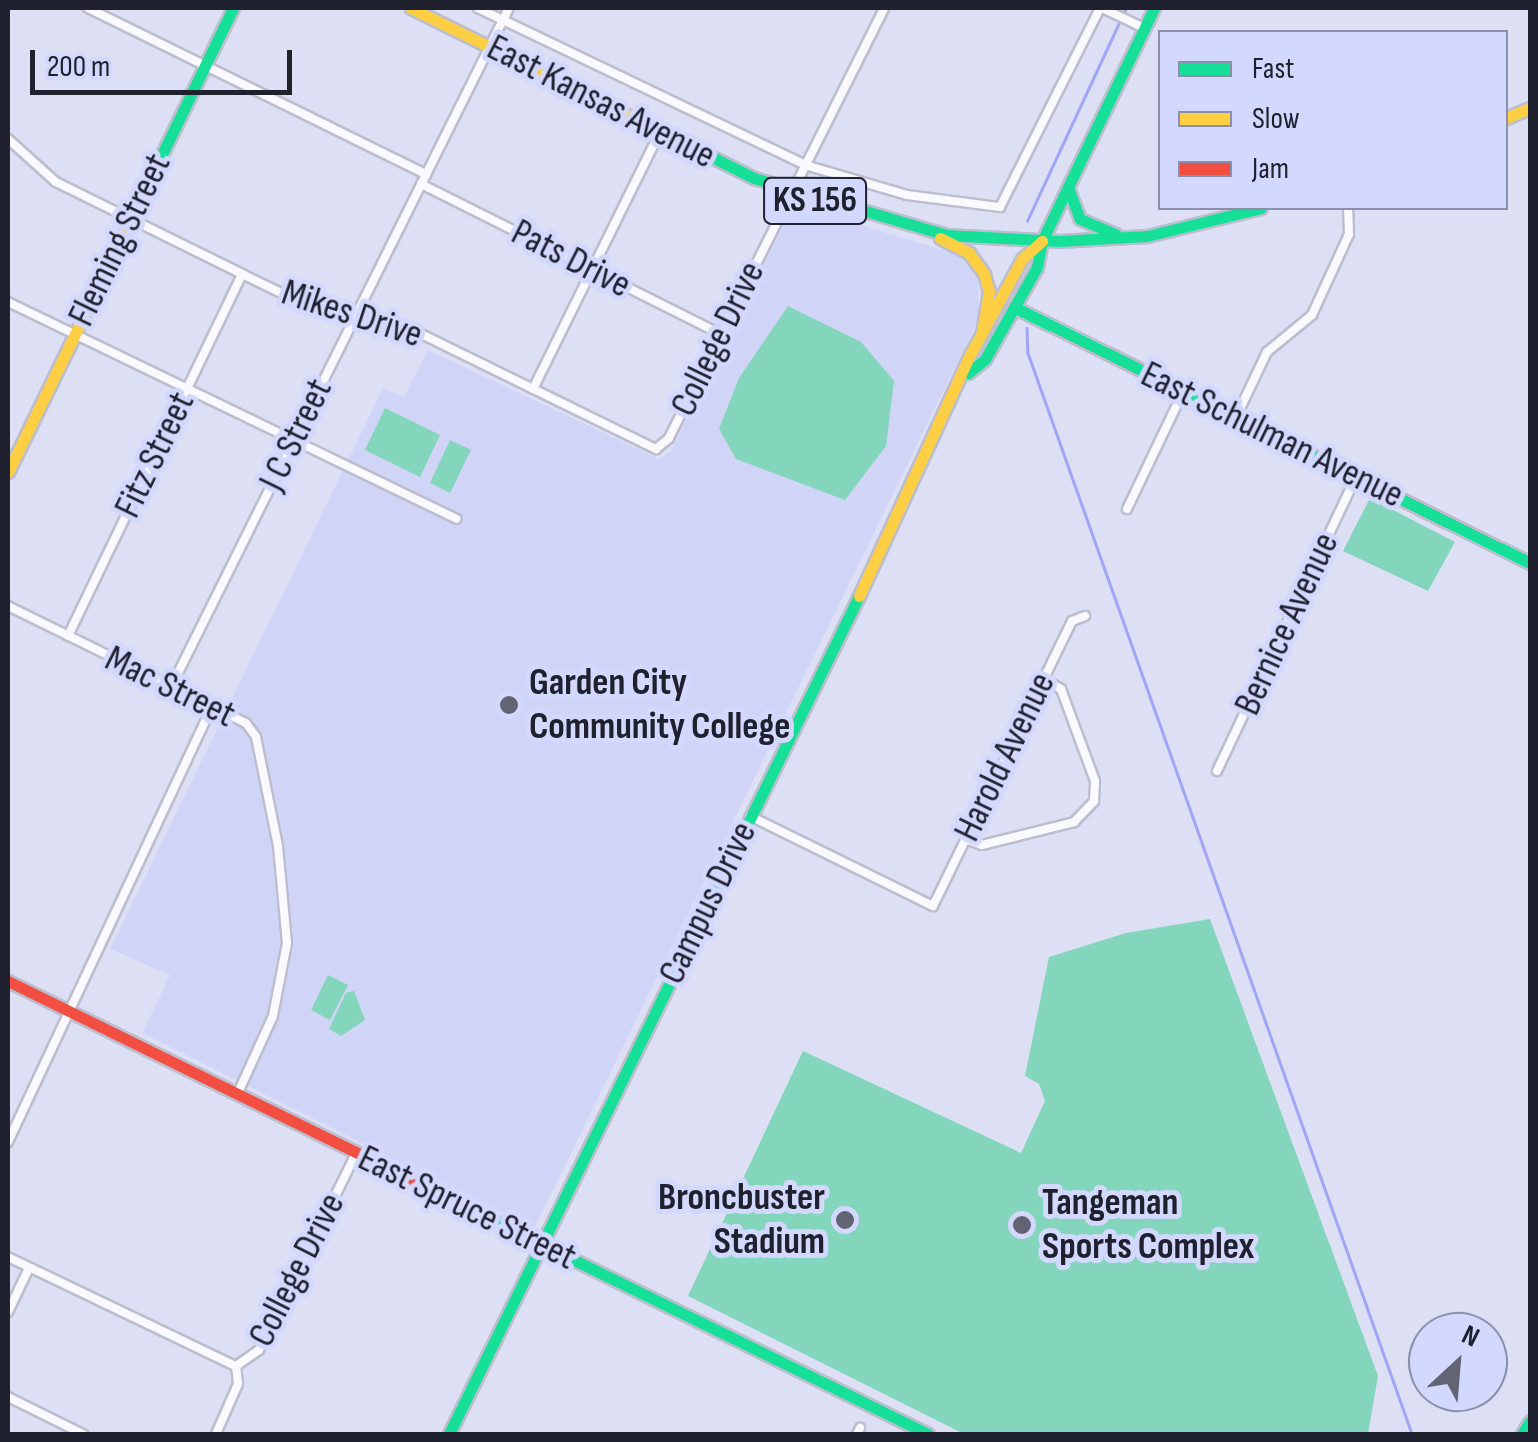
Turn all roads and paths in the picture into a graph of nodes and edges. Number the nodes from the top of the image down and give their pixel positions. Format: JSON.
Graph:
{"nodes":[{"id":1,"x":88,"y":8,"type":"edge"},
{"id":2,"x":232,"y":8,"type":"edge"},
{"id":3,"x":412,"y":8,"type":"edge"},
{"id":4,"x":478,"y":8,"type":"edge"},
{"id":5,"x":509,"y":8,"type":"edge"},
{"id":6,"x":884,"y":8,"type":"edge"},
{"id":7,"x":1101,"y":8,"type":"edge"},
{"id":8,"x":1154,"y":8,"type":"edge"},
{"id":9,"x":503,"y":20,"type":"junction"},
{"id":10,"x":1138,"y":25,"type":"junction"},
{"id":11,"x":489,"y":46,"type":"junction"},
{"id":12,"x":205,"y":65,"type":"junction"},
{"id":13,"x":660,"y":132,"type":"junction"},
{"id":14,"x":8,"y":139,"type":"edge"},
{"id":15,"x":805,"y":165,"type":"junction"},
{"id":16,"x":423,"y":179,"type":"junction"},
{"id":17,"x":1068,"y":188,"type":"junction"},
{"id":18,"x":792,"y":192,"type":"junction"},
{"id":19,"x":1252,"y":210,"type":"edge"},
{"id":20,"x":1348,"y":210,"type":"edge"},
{"id":21,"x":130,"y":218,"type":"junction"},
{"id":22,"x":924,"y":230,"type":"junction"},
{"id":23,"x":1126,"y":237,"type":"junction"},
{"id":24,"x":1042,"y":241,"type":"junction"},
{"id":25,"x":592,"y":270,"type":"junction"},
{"id":26,"x":242,"y":274,"type":"junction"},
{"id":27,"x":8,"y":302,"type":"edge"},
{"id":28,"x":1014,"y":307,"type":"junction"},
{"id":29,"x":354,"y":316,"type":"junction"},
{"id":30,"x":982,"y":333,"type":"junction"},
{"id":31,"x":721,"y":334,"type":"junction"},
{"id":32,"x":73,"y":337,"type":"junction"},
{"id":33,"x":968,"y":372,"type":"junction"},
{"id":34,"x":533,"y":389,"type":"junction"},
{"id":35,"x":1184,"y":390,"type":"junction"},
{"id":36,"x":186,"y":392,"type":"junction"},
{"id":37,"x":1236,"y":416,"type":"junction"},
{"id":38,"x":292,"y":443,"type":"junction"},
{"id":39,"x":653,"y":448,"type":"joint"},
{"id":40,"x":12,"y":451,"type":"edge"},
{"id":41,"x":8,"y":472,"type":"edge"},
{"id":42,"x":1356,"y":477,"type":"junction"},
{"id":43,"x":1127,"y":509,"type":"dead end"},
{"id":44,"x":456,"y":519,"type":"dead end"},
{"id":45,"x":1530,"y":563,"type":"edge"},
{"id":46,"x":8,"y":606,"type":"edge"},
{"id":47,"x":1085,"y":616,"type":"dead end"},
{"id":48,"x":68,"y":636,"type":"junction"},
{"id":49,"x":1044,"y":678,"type":"junction"},
{"id":50,"x":171,"y":687,"type":"junction"},
{"id":51,"x":212,"y":707,"type":"junction"},
{"id":52,"x":1217,"y":771,"type":"dead end"},
{"id":53,"x":750,"y":816,"type":"junction"},
{"id":54,"x":965,"y":839,"type":"junction"},
{"id":55,"x":8,"y":981,"type":"edge"},
{"id":56,"x":71,"y":1012,"type":"junction"},
{"id":57,"x":237,"y":1094,"type":"junction"},
{"id":58,"x":8,"y":1118,"type":"edge"},
{"id":59,"x":17,"y":1122,"type":"junction"},
{"id":60,"x":8,"y":1142,"type":"edge"},
{"id":61,"x":356,"y":1154,"type":"junction"},
{"id":62,"x":541,"y":1245,"type":"junction"},
{"id":63,"x":8,"y":1257,"type":"edge"},
{"id":64,"x":30,"y":1268,"type":"junction"},
{"id":65,"x":8,"y":1312,"type":"edge"},
{"id":66,"x":236,"y":1366,"type":"junction"},
{"id":67,"x":8,"y":1397,"type":"edge"},
{"id":68,"x":1530,"y":1421,"type":"edge"},
{"id":69,"x":902,"y":1429,"type":"edge"},
{"id":70,"x":82,"y":1434,"type":"edge"},
{"id":71,"x":216,"y":1434,"type":"edge"},
{"id":72,"x":449,"y":1434,"type":"edge"},
{"id":73,"x":928,"y":1434,"type":"edge"},
{"id":74,"x":1522,"y":1434,"type":"edge"}],
"edges":[{"from":1,"to":12,"type":"street","name":"Pats Drive"},
{"from":2,"to":12,"type":"main road","name":"Fleming Street"},
{"from":3,"to":11,"type":"main road","name":"East Kansas Avenue","number":"KS 156"},
{"from":4,"to":9,"type":"street"},
{"from":5,"to":9,"type":"street","name":"J C Street"},
{"from":6,"to":15,"type":"street","name":"College Drive"},
{"from":7,"to":10,"type":"street"},
{"from":7,"to":15,"type":"street"},
{"from":8,"to":10,"type":"main road","name":"Campus Drive"},
{"from":9,"to":11,"type":"street","name":"J C Street"},
{"from":9,"to":15,"type":"street"},
{"from":10,"to":17,"type":"main road","name":"Campus Drive"},
{"from":11,"to":13,"type":"main road","name":"East Kansas Avenue","number":"KS 156"},
{"from":11,"to":16,"type":"street","name":"J C Street"},
{"from":12,"to":16,"type":"street","name":"Pats Drive"},
{"from":12,"to":21,"type":"main road","name":"Fleming Street"},
{"from":13,"to":18,"type":"main road","name":"East Kansas Avenue","number":"KS 156"},
{"from":13,"to":25,"type":"street"},
{"from":14,"to":21,"type":"street","name":"Mikes Drive"},
{"from":15,"to":18,"type":"street","name":"College Drive"},
{"from":16,"to":25,"type":"street","name":"Pats Drive"},
{"from":16,"to":29,"type":"street","name":"J C Street"},
{"from":17,"to":23,"type":"main road"},
{"from":17,"to":24,"type":"main road","name":"Campus Drive"},
{"from":18,"to":22,"type":"main road","name":"East Kansas Avenue","number":"KS 156"},
{"from":18,"to":31,"type":"street","name":"College Drive"},
{"from":19,"to":23,"type":"main road","name":"East Kansas Avenue","number":"KS 156"},
{"from":20,"to":37,"type":"street"},
{"from":21,"to":26,"type":"street","name":"Mikes Drive"},
{"from":21,"to":32,"type":"main road","name":"Fleming Street"},
{"from":22,"to":24,"type":"main road","name":"East Kansas Avenue","number":"KS 156"},
{"from":22,"to":30,"type":"main road"},
{"from":23,"to":24,"type":"main road","name":"East Kansas Avenue","number":"KS 156"},
{"from":24,"to":28,"type":"main road","name":"Campus Drive"},
{"from":24,"to":30,"type":"main road","name":"Campus Drive"},
{"from":25,"to":31,"type":"street","name":"Pats Drive"},
{"from":25,"to":34,"type":"street"},
{"from":26,"to":29,"type":"street","name":"Mikes Drive"},
{"from":26,"to":36,"type":"street","name":"Fitz Street"},
{"from":27,"to":32,"type":"street"},
{"from":28,"to":33,"type":"main road","name":"Campus Drive"},
{"from":28,"to":35,"type":"main road","name":"East Schulman Avenue"},
{"from":29,"to":34,"type":"street","name":"Mikes Drive"},
{"from":29,"to":38,"type":"street","name":"J C Street"},
{"from":30,"to":33,"type":"main road","name":"Campus Drive"},
{"from":31,"to":39,"type":"street","name":"College Drive"},
{"from":32,"to":36,"type":"street"},
{"from":32,"to":40,"type":"main road","name":"Fleming Street"},
{"from":33,"to":53,"type":"main road","name":"Campus Drive"},
{"from":34,"to":39,"type":"street","name":"Mikes Drive"},
{"from":35,"to":37,"type":"main road","name":"East Schulman Avenue"},
{"from":35,"to":43,"type":"street"},
{"from":36,"to":38,"type":"street"},
{"from":36,"to":48,"type":"street","name":"Fitz Street"},
{"from":37,"to":42,"type":"main road","name":"East Schulman Avenue"},
{"from":38,"to":44,"type":"street"},
{"from":38,"to":50,"type":"street","name":"J C Street"},
{"from":40,"to":41,"type":"main road","name":"Fleming Street"},
{"from":42,"to":45,"type":"main road","name":"East Schulman Avenue"},
{"from":42,"to":52,"type":"street","name":"Bernice Avenue"},
{"from":46,"to":48,"type":"street","name":"Mac Street"},
{"from":47,"to":49,"type":"street","name":"Harold Avenue"},
{"from":48,"to":50,"type":"street","name":"Mac Street"},
{"from":49,"to":54,"type":"street","name":"Harold Avenue"},
{"from":49,"to":54,"type":"street"},
{"from":50,"to":51,"type":"street","name":"Mac Street"},
{"from":51,"to":56,"type":"street"},
{"from":51,"to":57,"type":"street","name":"Mac Street"},
{"from":53,"to":54,"type":"street","name":"Harold Avenue"},
{"from":53,"to":62,"type":"main road","name":"Campus Drive"},
{"from":55,"to":56,"type":"main road","name":"East Spruce Street"},
{"from":56,"to":57,"type":"main road","name":"East Spruce Street"},
{"from":56,"to":59,"type":"street"},
{"from":57,"to":61,"type":"main road","name":"East Spruce Street"},
{"from":58,"to":59,"type":"street"},
{"from":59,"to":60,"type":"street"},
{"from":61,"to":62,"type":"main road","name":"East Spruce Street"},
{"from":61,"to":66,"type":"street","name":"College Drive"},
{"from":62,"to":69,"type":"main road","name":"East Spruce Street"},
{"from":62,"to":72,"type":"main road","name":"Campus Drive"},
{"from":63,"to":64,"type":"street"},
{"from":64,"to":65,"type":"street"},
{"from":64,"to":66,"type":"street"},
{"from":66,"to":71,"type":"street","name":"College Drive"},
{"from":67,"to":70,"type":"street"},
{"from":68,"to":74,"type":"main road"},
{"from":69,"to":73,"type":"main road","name":"East Spruce Street"}]}
